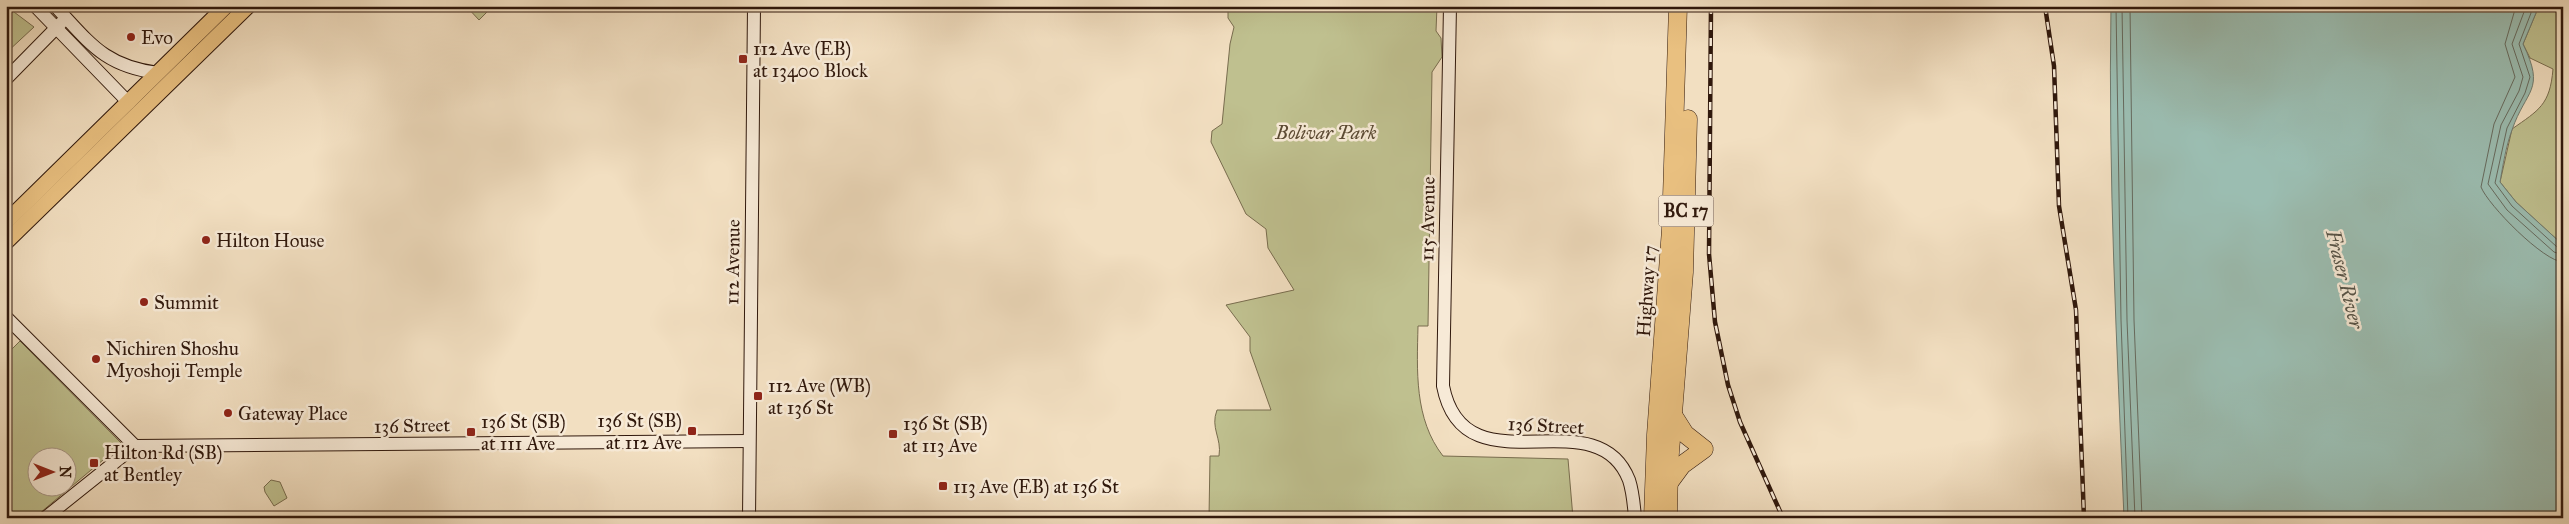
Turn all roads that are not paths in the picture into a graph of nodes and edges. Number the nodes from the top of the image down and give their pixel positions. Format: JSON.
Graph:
{"nodes":[{"id":1,"x":35,"y":6,"type":"edge"},
{"id":2,"x":55,"y":6,"type":"edge"},
{"id":3,"x":226,"y":6,"type":"edge"},
{"id":4,"x":248,"y":6,"type":"edge"},
{"id":5,"x":754,"y":6,"type":"edge"},
{"id":6,"x":1450,"y":6,"type":"edge"},
{"id":7,"x":1678,"y":6,"type":"edge"},
{"id":8,"x":1689,"y":6,"type":"edge"},
{"id":9,"x":66,"y":17,"type":"junction"},
{"id":10,"x":56,"y":27,"type":"junction"},
{"id":11,"x":158,"y":73,"type":"junction"},
{"id":12,"x":6,"y":79,"type":"edge"},
{"id":13,"x":129,"y":103,"type":"junction"},
{"id":14,"x":6,"y":222,"type":"edge"},
{"id":15,"x":6,"y":242,"type":"edge"},
{"id":16,"x":6,"y":317,"type":"edge"},
{"id":17,"x":1673,"y":415,"type":"junction"},
{"id":18,"x":1463,"y":427,"type":"joint"},
{"id":19,"x":749,"y":440,"type":"junction"},
{"id":20,"x":135,"y":446,"type":"junction"},
{"id":21,"x":1668,"y":484,"type":"junction"},
{"id":22,"x":46,"y":518,"type":"edge"},
{"id":23,"x":748,"y":518,"type":"edge"},
{"id":24,"x":1635,"y":518,"type":"edge"},
{"id":25,"x":1653,"y":518,"type":"edge"},
{"id":26,"x":1668,"y":518,"type":"edge"}],
"edges":[{"from":1,"to":10,"type":"street"},
{"from":2,"to":9,"type":"street"},
{"from":3,"to":11,"type":"main road"},
{"from":4,"to":15,"type":"main road"},
{"from":5,"to":19,"type":"street","name":"112 Avenue"},
{"from":6,"to":18,"type":"street","name":"115 Avenue"},
{"from":7,"to":25,"type":"highway","name":"Highway 17","number":"BC 17"},
{"from":8,"to":17,"type":"highway","name":"Highway 17","number":"BC 17"},
{"from":9,"to":10,"type":"street"},
{"from":9,"to":11,"type":"street"},
{"from":10,"to":12,"type":"street"},
{"from":10,"to":13,"type":"street"},
{"from":11,"to":13,"type":"main road"},
{"from":13,"to":14,"type":"main road"},
{"from":16,"to":20,"type":"street"},
{"from":17,"to":21,"type":"highway","name":"Highway 17","number":"BC 17"},
{"from":17,"to":21,"type":"highway"},
{"from":18,"to":24,"type":"street","name":"136 Street"},
{"from":19,"to":20,"type":"street","name":"136 Street"},
{"from":19,"to":23,"type":"street","name":"112 Avenue"},
{"from":20,"to":22,"type":"street"},
{"from":21,"to":26,"type":"highway","name":"Highway 17","number":"BC 17"}]}
